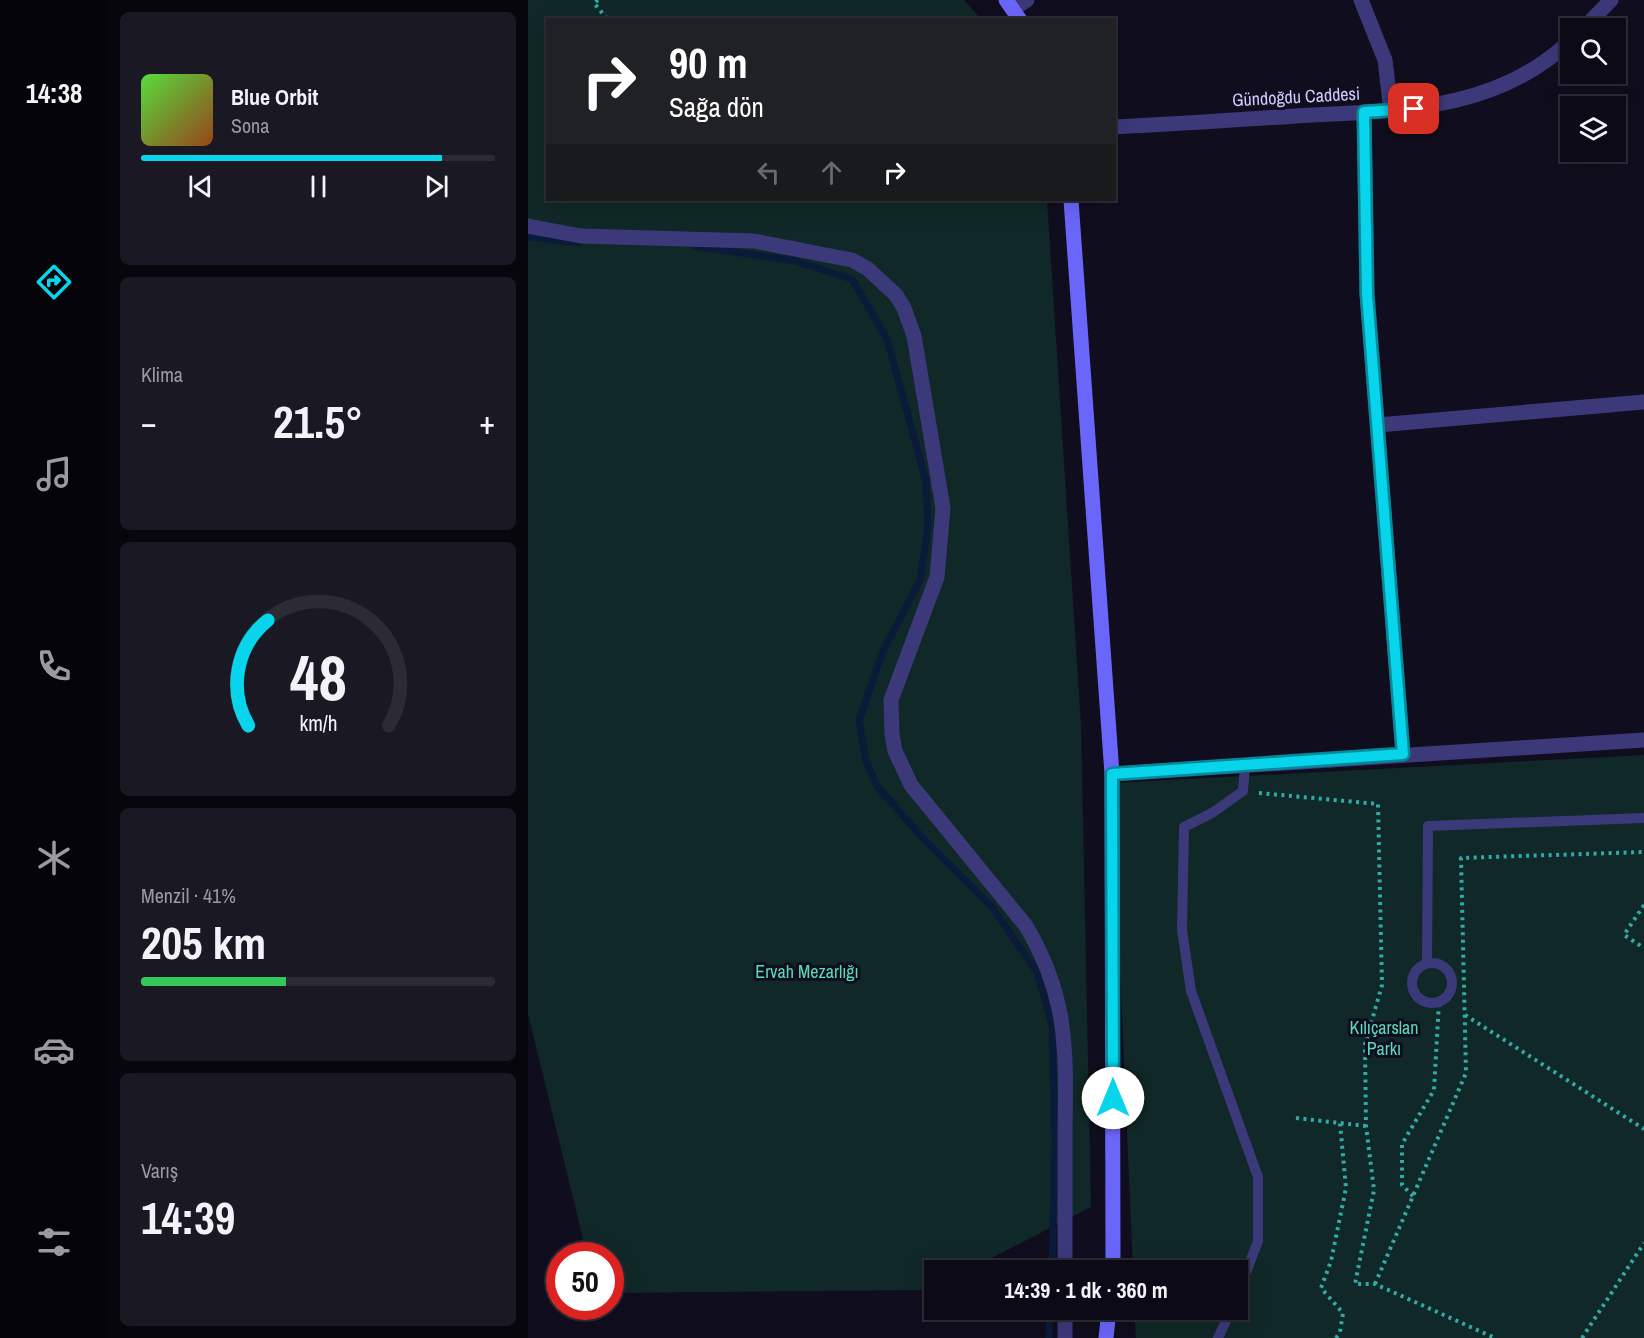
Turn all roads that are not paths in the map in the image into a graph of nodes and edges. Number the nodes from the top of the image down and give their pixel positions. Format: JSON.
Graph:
{"nodes":[{"id":1,"x":1027,"y":0,"type":"edge"},
{"id":2,"x":1361,"y":0,"type":"edge"},
{"id":3,"x":1611,"y":0,"type":"edge"},
{"id":4,"x":1013,"y":9,"type":"edge"},
{"id":5,"x":1594,"y":18,"type":"edge"},
{"id":6,"x":1560,"y":48,"type":"edge"},
{"id":7,"x":1391,"y":111,"type":"junction"},
{"id":8,"x":1364,"y":112,"type":"junction"},
{"id":9,"x":1116,"y":127,"type":"edge"},
{"id":10,"x":1071,"y":201,"type":"edge"},
{"id":11,"x":528,"y":226,"type":"edge"},
{"id":12,"x":1644,"y":402,"type":"edge"},
{"id":13,"x":1378,"y":425,"type":"junction"},
{"id":14,"x":1644,"y":740,"type":"edge"},
{"id":15,"x":1403,"y":754,"type":"junction"},
{"id":16,"x":1245,"y":765,"type":"junction"},
{"id":17,"x":1112,"y":774,"type":"junction"},
{"id":18,"x":1644,"y":818,"type":"edge"},
{"id":19,"x":1427,"y":963,"type":"junction"},
{"id":20,"x":1065,"y":1260,"type":"edge"},
{"id":21,"x":1113,"y":1260,"type":"edge"},
{"id":22,"x":1248,"y":1267,"type":"edge"},
{"id":23,"x":1065,"y":1320,"type":"edge"},
{"id":24,"x":1108,"y":1320,"type":"edge"},
{"id":25,"x":1226,"y":1320,"type":"edge"},
{"id":26,"x":1065,"y":1338,"type":"edge"},
{"id":27,"x":1106,"y":1338,"type":"edge"},
{"id":28,"x":1218,"y":1338,"type":"edge"}],
"edges":[{"from":1,"to":4,"type":"street"},
{"from":2,"to":7,"type":"street"},
{"from":3,"to":5,"type":"street"},
{"from":6,"to":7,"type":"street","name":"Gündoğdu Caddesi"},
{"from":7,"to":8,"type":"street","name":"Gündoğdu Caddesi"},
{"from":8,"to":9,"type":"street","name":"Gündoğdu Caddesi"},
{"from":8,"to":13,"type":"street"},
{"from":10,"to":17,"type":"main road"},
{"from":11,"to":20,"type":"street"},
{"from":12,"to":13,"type":"street"},
{"from":13,"to":15,"type":"street"},
{"from":14,"to":15,"type":"street"},
{"from":15,"to":16,"type":"street"},
{"from":16,"to":17,"type":"street"},
{"from":16,"to":22,"type":"lane"},
{"from":17,"to":21,"type":"main road"},
{"from":18,"to":19,"type":"lane"},
{"from":19,"to":19,"type":"lane"},
{"from":23,"to":26,"type":"street"},
{"from":24,"to":27,"type":"main road"},
{"from":25,"to":28,"type":"lane"}]}
